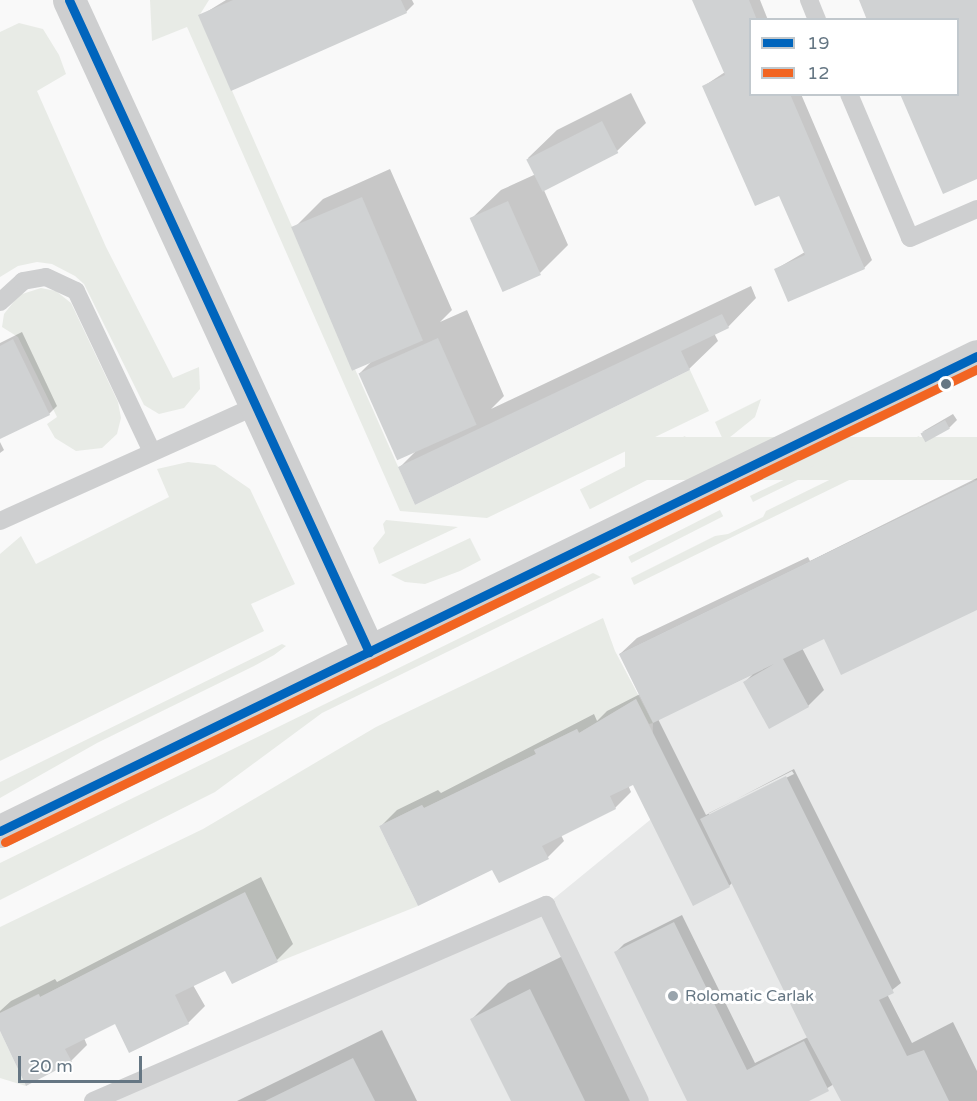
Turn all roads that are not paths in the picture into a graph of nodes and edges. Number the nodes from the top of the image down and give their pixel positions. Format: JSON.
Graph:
{"nodes":[{"id":1,"x":69,"y":0,"type":"edge"},
{"id":2,"x":809,"y":0,"type":"edge"},
{"id":3,"x":816,"y":18,"type":"edge"},
{"id":4,"x":850,"y":96,"type":"edge"},
{"id":5,"x":977,"y":209,"type":"edge"},
{"id":6,"x":0,"y":302,"type":"edge"},
{"id":7,"x":977,"y":356,"type":"edge"},
{"id":8,"x":256,"y":406,"type":"junction"},
{"id":9,"x":152,"y":452,"type":"junction"},
{"id":10,"x":0,"y":521,"type":"edge"},
{"id":11,"x":369,"y":652,"type":"junction"},
{"id":12,"x":0,"y":831,"type":"edge"},
{"id":13,"x":106,"y":1099,"type":"edge"},
{"id":14,"x":640,"y":1101,"type":"edge"}],
"edges":[{"from":1,"to":8,"type":"street"},
{"from":2,"to":3,"type":"lane"},
{"from":4,"to":5,"type":"lane"},
{"from":6,"to":9,"type":"lane"},
{"from":7,"to":11,"type":"street"},
{"from":8,"to":9,"type":"lane"},
{"from":8,"to":11,"type":"street"},
{"from":9,"to":10,"type":"lane"},
{"from":11,"to":12,"type":"street"},
{"from":13,"to":14,"type":"lane"}]}
